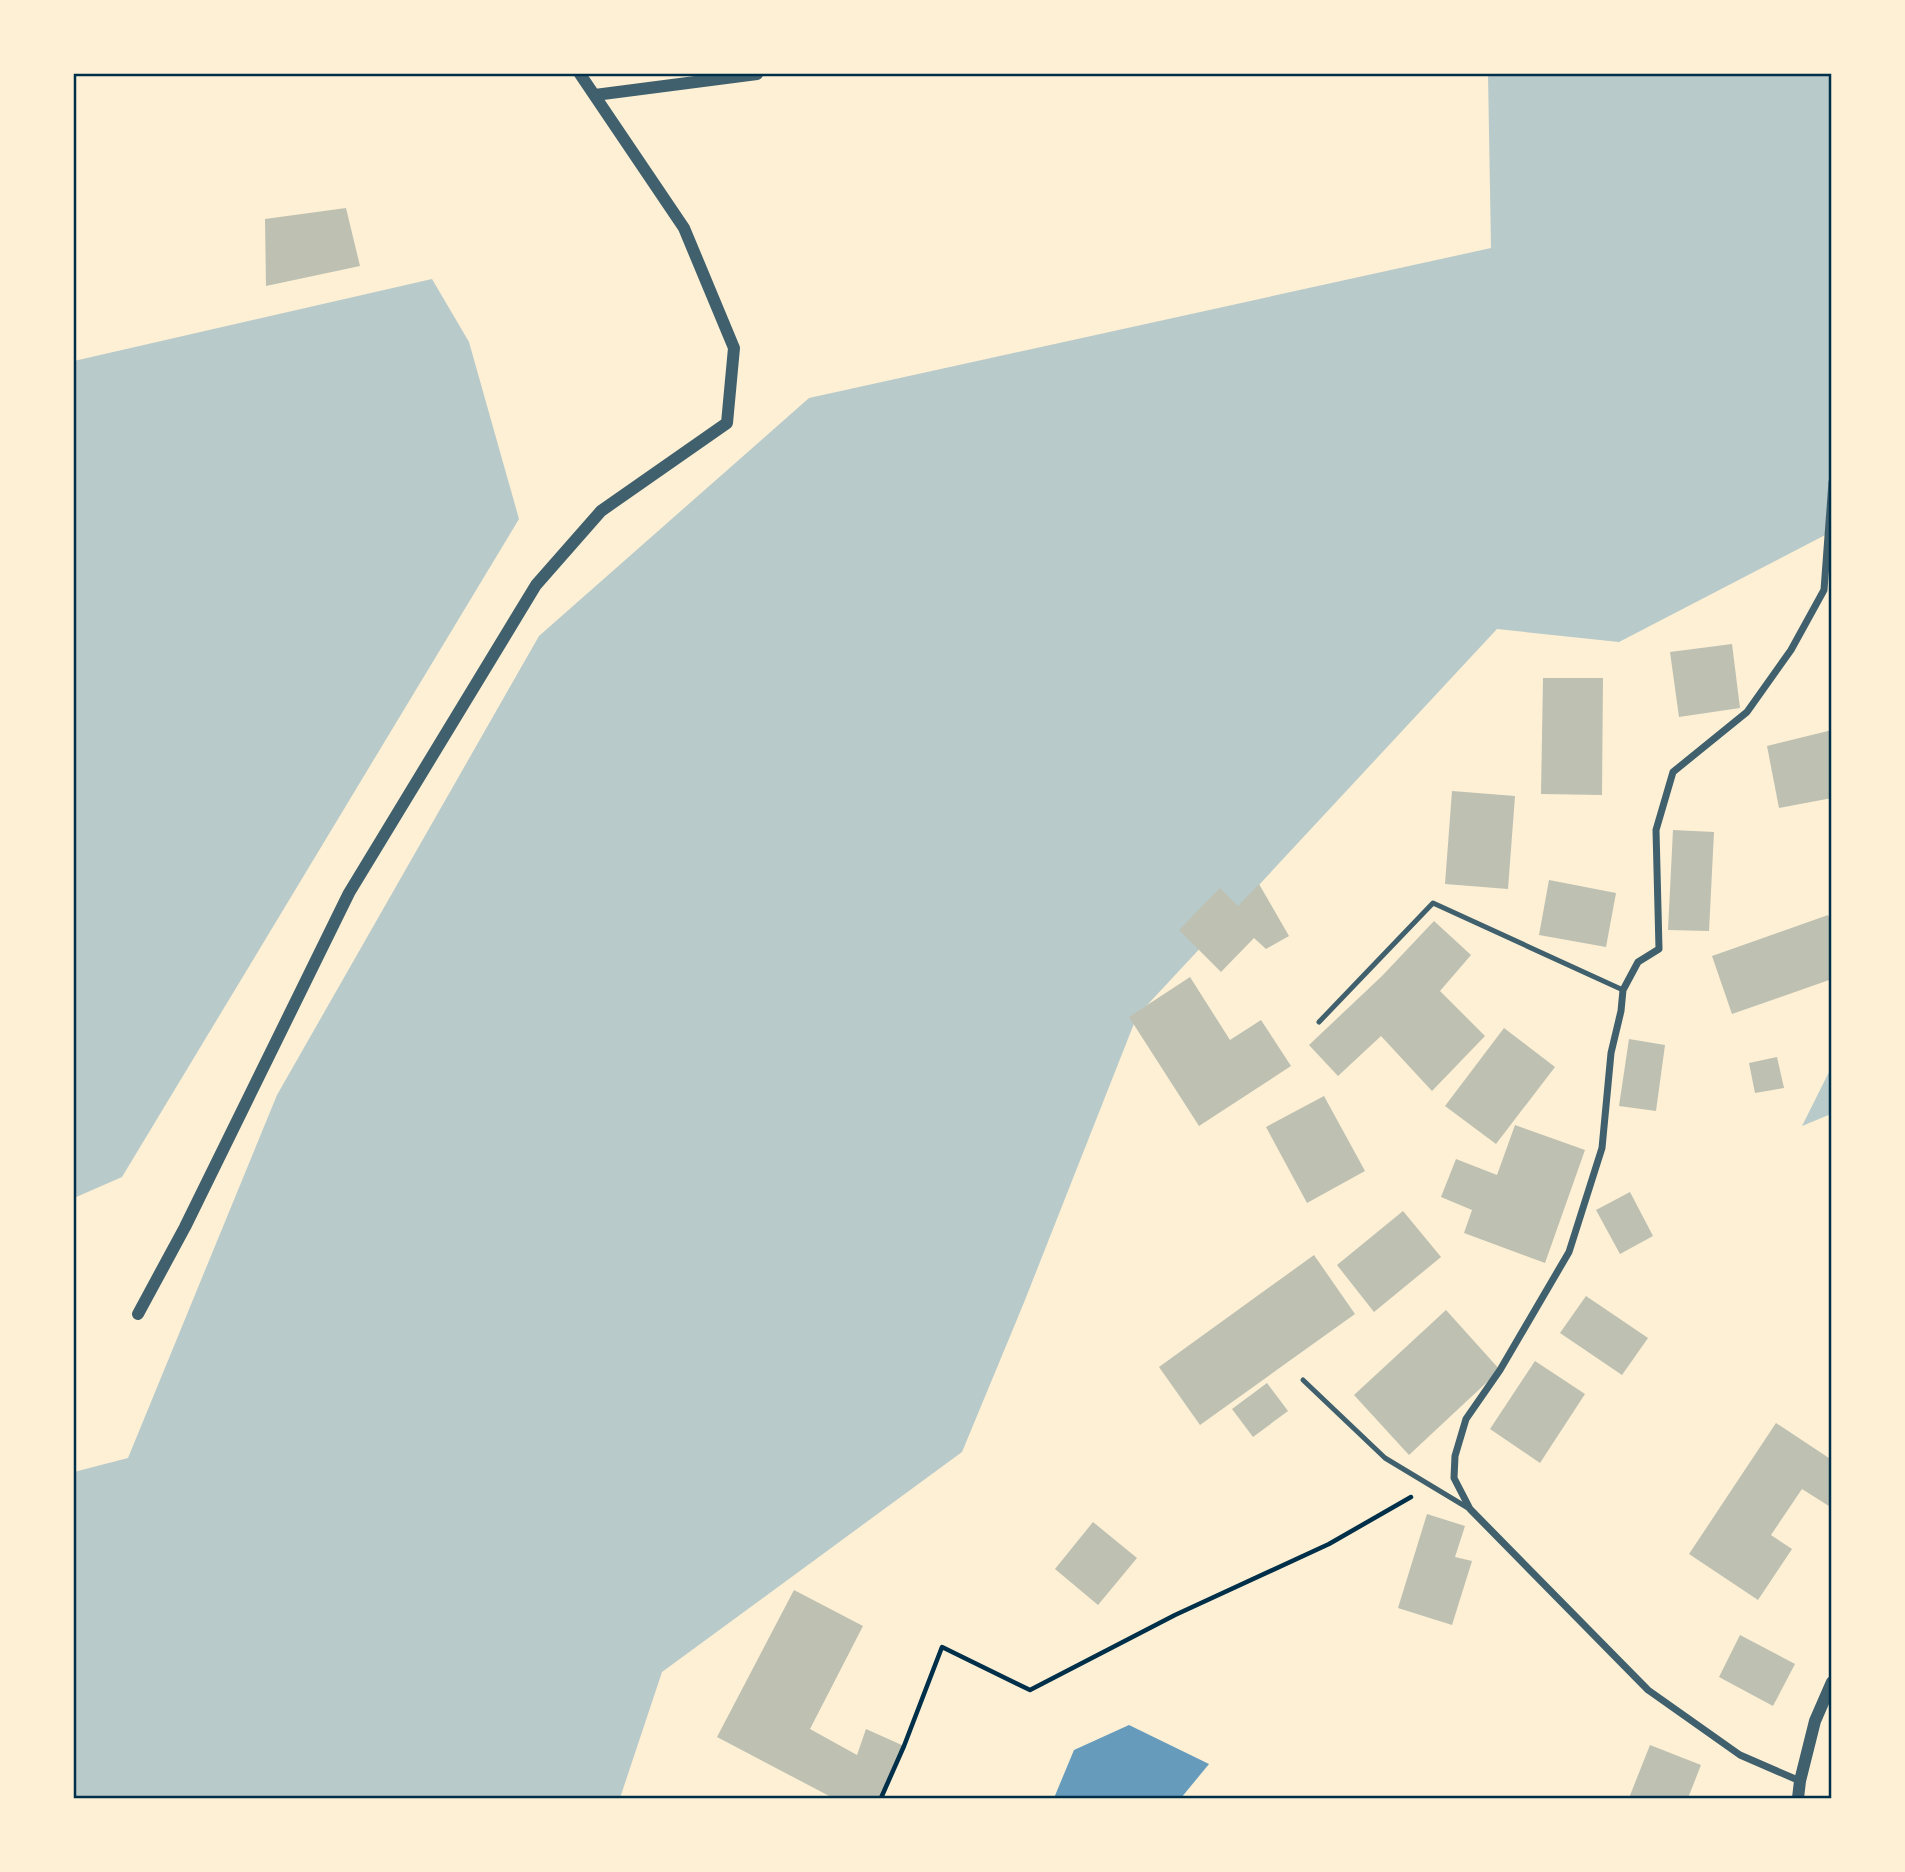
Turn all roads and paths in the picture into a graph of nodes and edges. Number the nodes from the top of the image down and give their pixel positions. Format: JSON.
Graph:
{"nodes":[{"id":1,"x":580,"y":74,"type":"edge"},
{"id":2,"x":757,"y":74,"type":"edge"},
{"id":3,"x":595,"y":95,"type":"junction"},
{"id":4,"x":1832,"y":482,"type":"edge"},
{"id":5,"x":1623,"y":990,"type":"junction"},
{"id":6,"x":1319,"y":1022,"type":"dead end"},
{"id":7,"x":138,"y":1314,"type":"dead end"},
{"id":8,"x":1303,"y":1380,"type":"dead end"},
{"id":9,"x":1431,"y":1486,"type":"junction"},
{"id":10,"x":1470,"y":1509,"type":"junction"},
{"id":11,"x":1832,"y":1682,"type":"edge"},
{"id":12,"x":1800,"y":1781,"type":"junction"},
{"id":13,"x":881,"y":1798,"type":"edge"},
{"id":14,"x":1798,"y":1798,"type":"edge"}],
"edges":[{"from":1,"to":3,"type":"street"},
{"from":2,"to":3,"type":"street"},
{"from":3,"to":7,"type":"street"},
{"from":4,"to":5,"type":"street"},
{"from":5,"to":6,"type":"lane"},
{"from":5,"to":10,"type":"street"},
{"from":8,"to":9,"type":"lane"},
{"from":9,"to":10,"type":"lane"},
{"from":9,"to":13,"type":"path"},
{"from":10,"to":12,"type":"street"},
{"from":11,"to":12,"type":"street"},
{"from":12,"to":14,"type":"street"}]}
